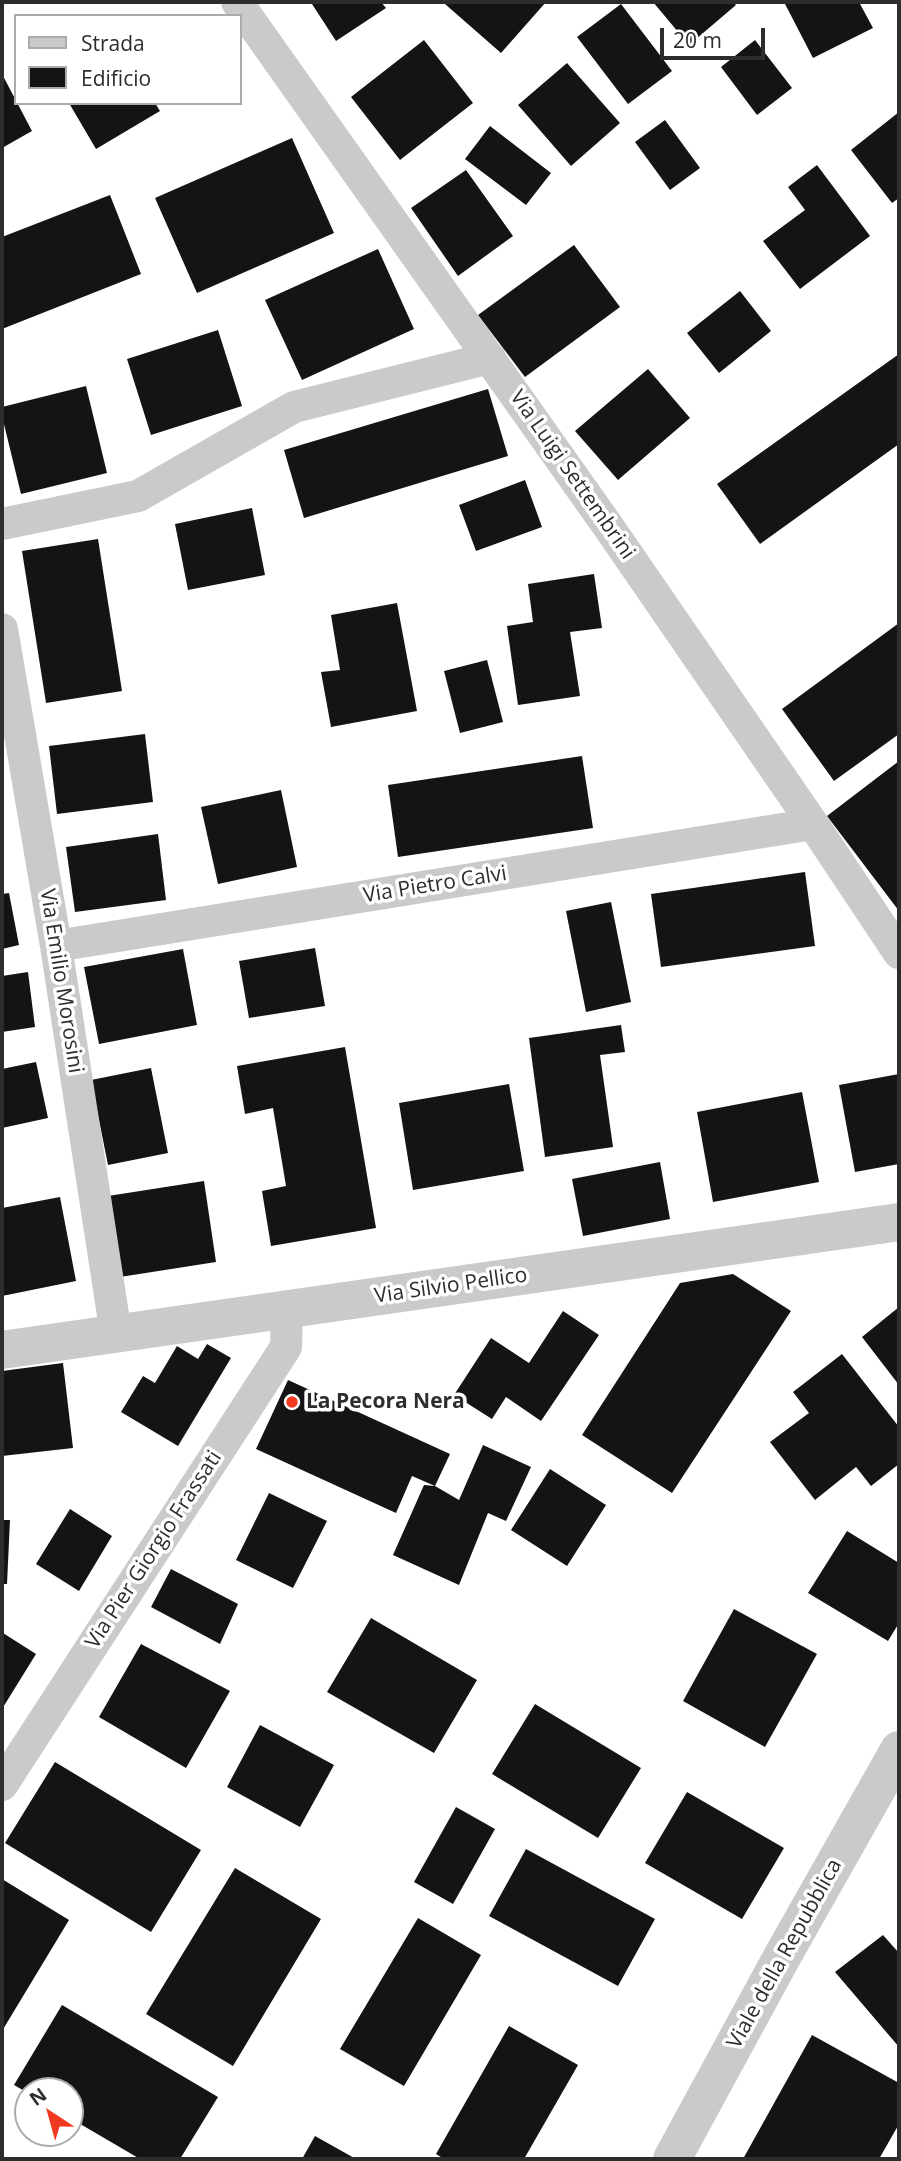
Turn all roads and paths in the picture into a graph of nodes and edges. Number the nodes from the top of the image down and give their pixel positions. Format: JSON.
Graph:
{"nodes":[{"id":1,"x":237,"y":2,"type":"edge"},
{"id":2,"x":490,"y":358,"type":"junction"},
{"id":3,"x":2,"y":524,"type":"edge"},
{"id":4,"x":2,"y":629,"type":"edge"},
{"id":5,"x":813,"y":824,"type":"junction"},
{"id":6,"x":56,"y":946,"type":"junction"},
{"id":7,"x":899,"y":953,"type":"edge"},
{"id":8,"x":899,"y":1222,"type":"edge"},
{"id":9,"x":287,"y":1309,"type":"junction"},
{"id":10,"x":116,"y":1334,"type":"junction"},
{"id":11,"x":2,"y":1350,"type":"edge"},
{"id":12,"x":899,"y":1751,"type":"edge"},
{"id":13,"x":2,"y":1785,"type":"edge"},
{"id":14,"x":672,"y":2159,"type":"edge"}],
"edges":[{"from":1,"to":2,"type":"street","name":"Via Luigi Settembrini"},
{"from":2,"to":3,"type":"street"},
{"from":2,"to":5,"type":"street","name":"Via Luigi Settembrini"},
{"from":4,"to":6,"type":"street","name":"Via Emilio Morosini"},
{"from":5,"to":6,"type":"street","name":"Via Pietro Calvi"},
{"from":5,"to":7,"type":"street","name":"Via Luigi Settembrini"},
{"from":6,"to":10,"type":"street","name":"Via Emilio Morosini"},
{"from":8,"to":9,"type":"street","name":"Via Silvio Pellico"},
{"from":9,"to":10,"type":"street","name":"Via Silvio Pellico"},
{"from":9,"to":13,"type":"street","name":"Via Pier Giorgio Frassati"},
{"from":10,"to":11,"type":"street","name":"Via Silvio Pellico"},
{"from":12,"to":14,"type":"street","name":"Viale della Repubblica"}]}
